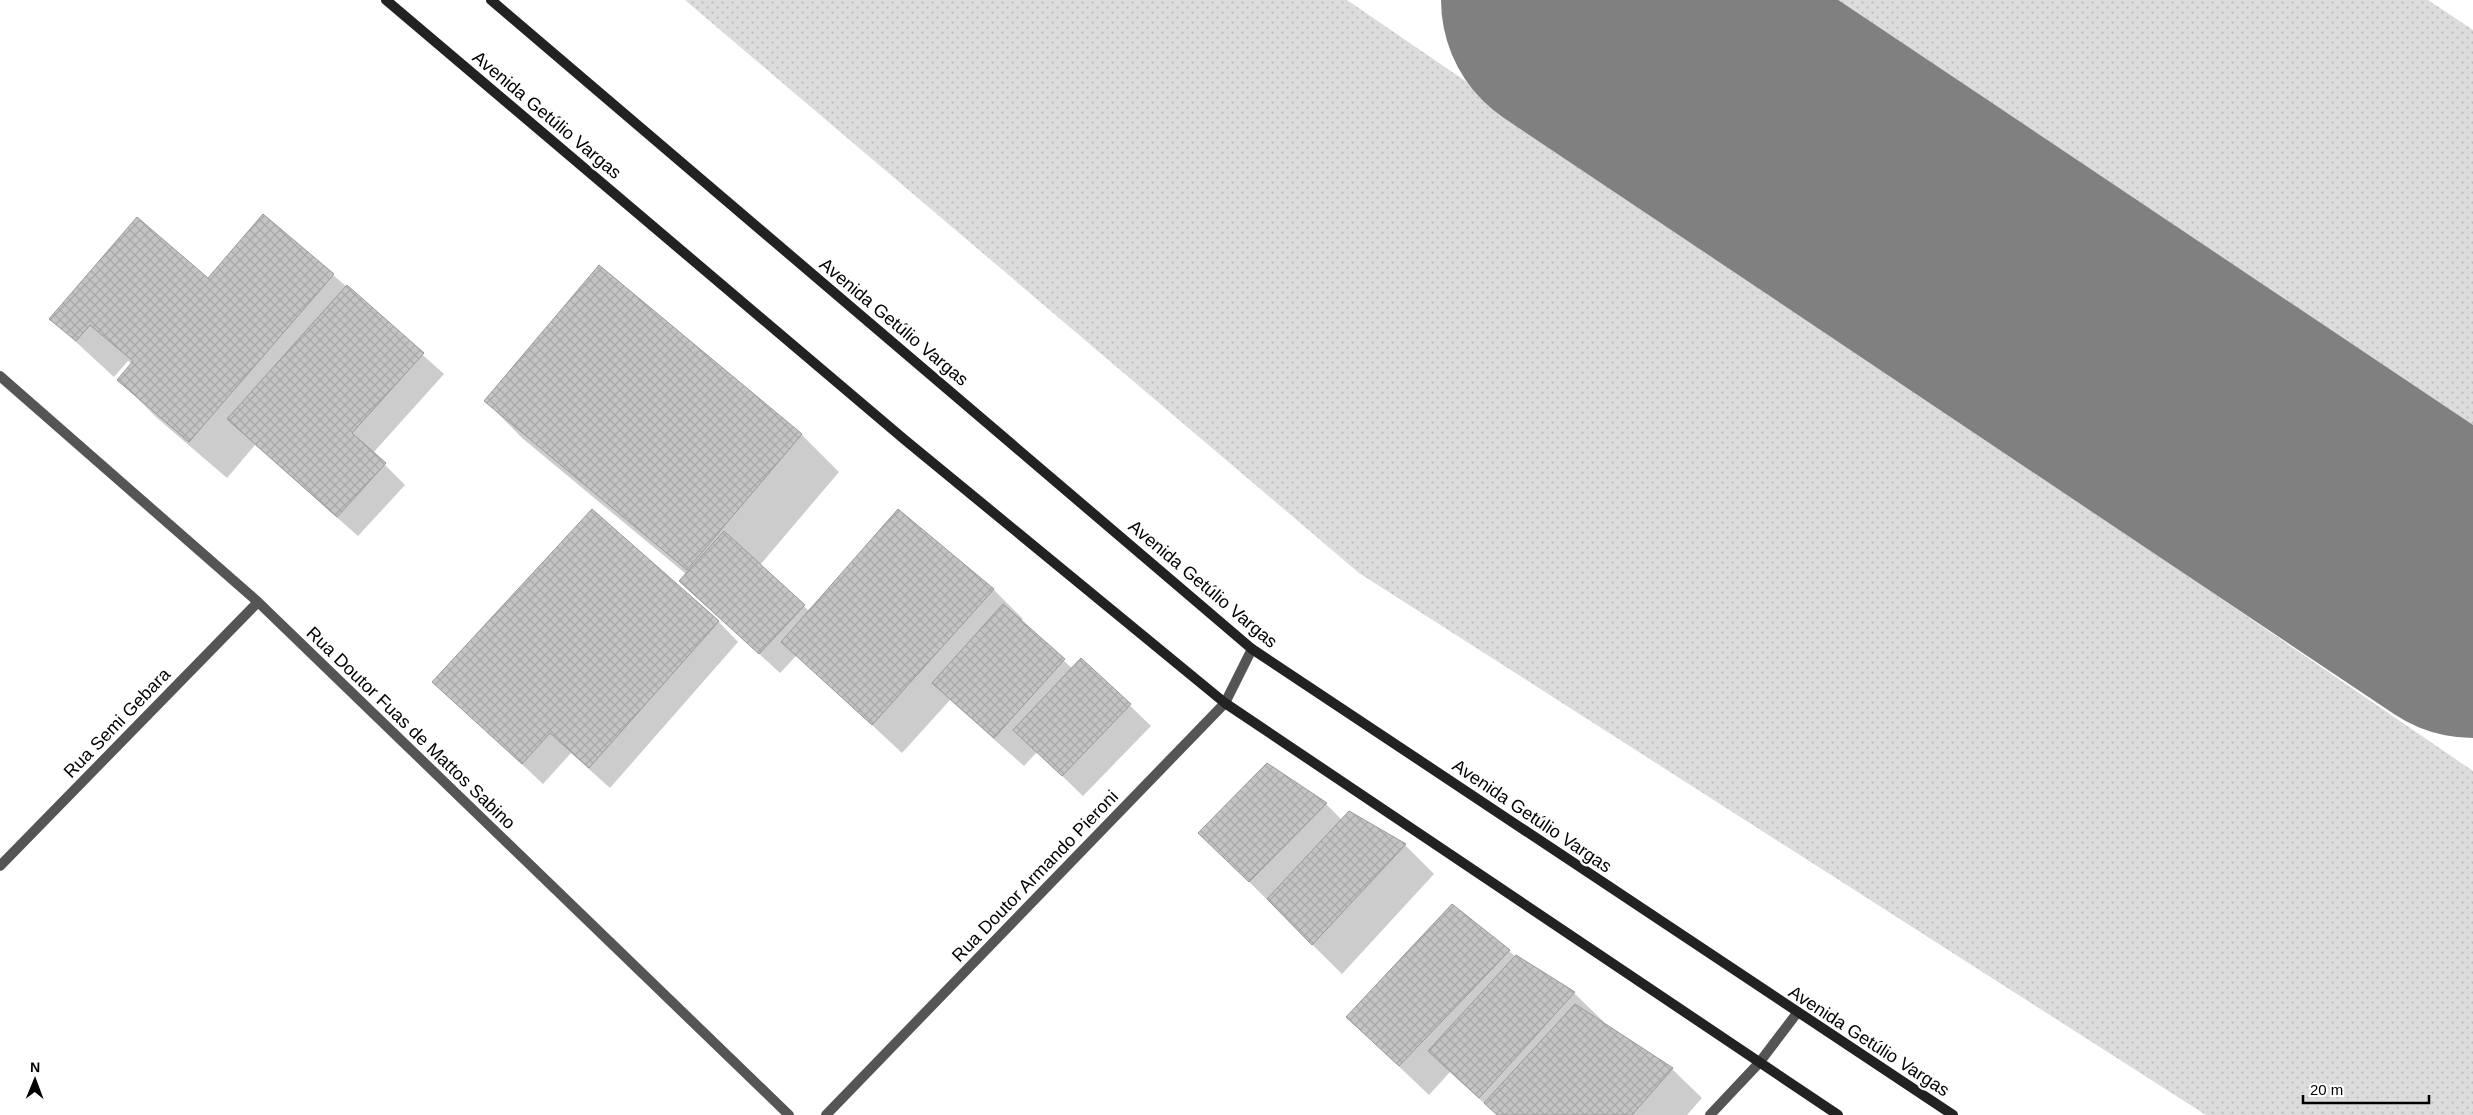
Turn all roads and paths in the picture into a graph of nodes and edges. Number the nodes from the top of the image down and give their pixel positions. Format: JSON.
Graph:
{"nodes":[{"id":1,"x":386,"y":0,"type":"edge"},
{"id":2,"x":491,"y":0,"type":"edge"},
{"id":3,"x":0,"y":376,"type":"edge"},
{"id":4,"x":258,"y":602,"type":"junction"},
{"id":5,"x":1252,"y":649,"type":"junction"},
{"id":6,"x":1225,"y":703,"type":"junction"},
{"id":7,"x":0,"y":866,"type":"edge"},
{"id":8,"x":1797,"y":1013,"type":"junction"},
{"id":9,"x":1759,"y":1063,"type":"junction"},
{"id":10,"x":789,"y":1115,"type":"edge"},
{"id":11,"x":826,"y":1115,"type":"edge"},
{"id":12,"x":1710,"y":1115,"type":"edge"},
{"id":13,"x":1838,"y":1115,"type":"edge"},
{"id":14,"x":1952,"y":1115,"type":"edge"}],
"edges":[{"from":1,"to":6,"type":"main road","name":"Avenida Getúlio Vargas"},
{"from":2,"to":5,"type":"main road","name":"Avenida Getúlio Vargas"},
{"from":3,"to":4,"type":"street","name":"Rua Doutor Fuas de Mattos Sabino"},
{"from":4,"to":7,"type":"street","name":"Rua Semi Gebara"},
{"from":4,"to":10,"type":"street","name":"Rua Doutor Fuas de Mattos Sabino"},
{"from":5,"to":6,"type":"street","name":"Rua Doutor Armando Pieroni"},
{"from":5,"to":8,"type":"main road","name":"Avenida Getúlio Vargas"},
{"from":6,"to":9,"type":"main road","name":"Avenida Getúlio Vargas"},
{"from":6,"to":11,"type":"street","name":"Rua Doutor Armando Pieroni"},
{"from":8,"to":9,"type":"street"},
{"from":8,"to":14,"type":"main road","name":"Avenida Getúlio Vargas"},
{"from":9,"to":12,"type":"street"},
{"from":9,"to":13,"type":"main road","name":"Avenida Getúlio Vargas"}]}
